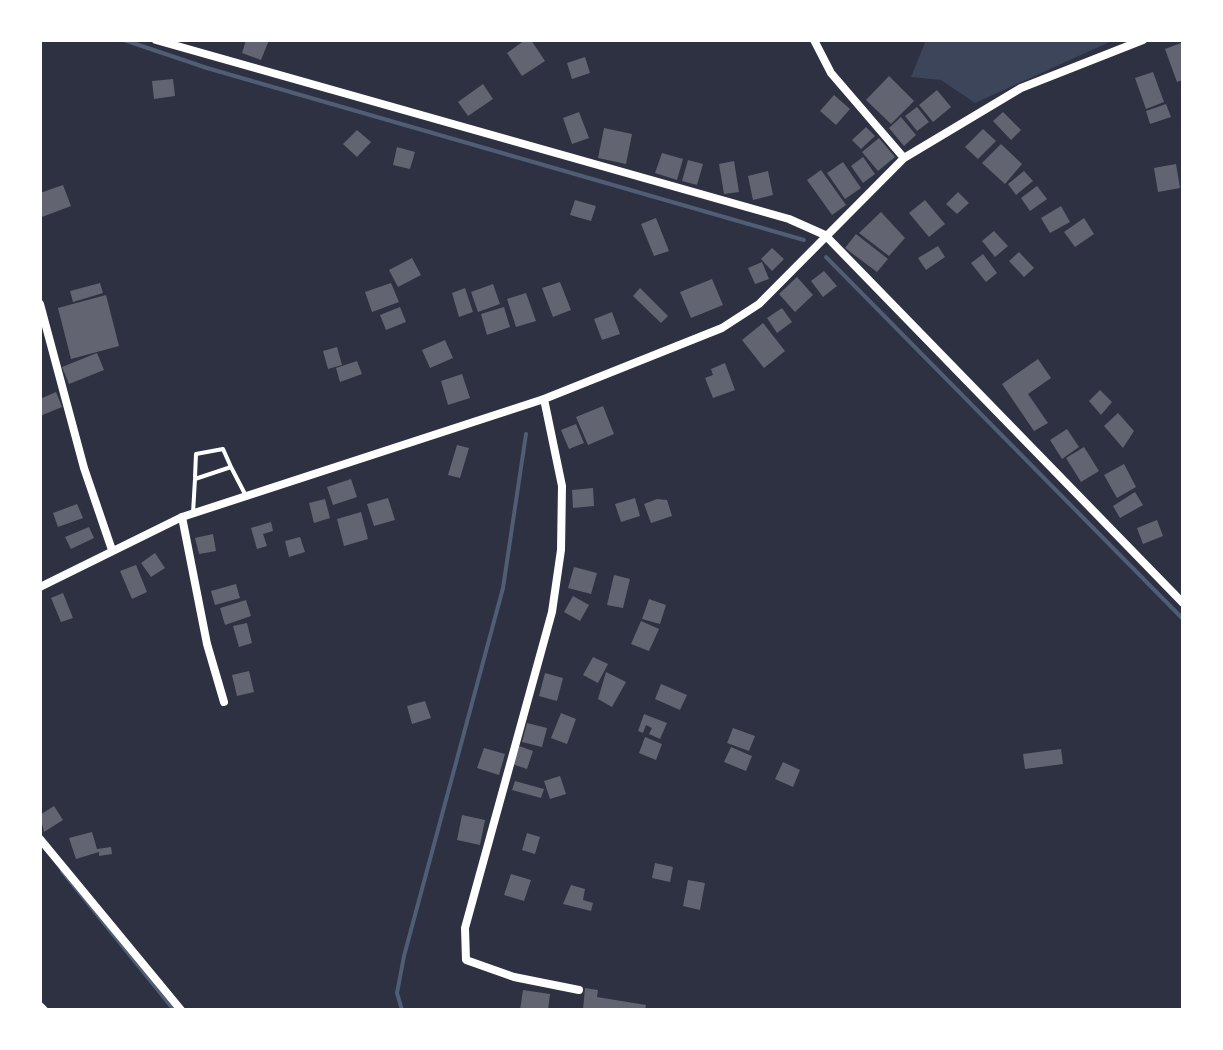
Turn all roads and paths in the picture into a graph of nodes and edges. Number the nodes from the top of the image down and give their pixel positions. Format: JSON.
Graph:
{"nodes":[{"id":1,"x":156,"y":40,"type":"edge"},
{"id":2,"x":814,"y":40,"type":"edge"},
{"id":3,"x":1144,"y":40,"type":"edge"},
{"id":4,"x":904,"y":158,"type":"junction"},
{"id":5,"x":825,"y":235,"type":"junction"},
{"id":6,"x":40,"y":304,"type":"edge"},
{"id":7,"x":544,"y":399,"type":"junction"},
{"id":8,"x":231,"y":467,"type":"junction"},
{"id":9,"x":195,"y":479,"type":"junction"},
{"id":10,"x":246,"y":496,"type":"junction"},
{"id":11,"x":193,"y":513,"type":"junction"},
{"id":12,"x":182,"y":517,"type":"junction"},
{"id":13,"x":112,"y":550,"type":"junction"},
{"id":14,"x":40,"y":587,"type":"edge"},
{"id":15,"x":1183,"y":603,"type":"edge"},
{"id":16,"x":224,"y":702,"type":"dead end"},
{"id":17,"x":40,"y":840,"type":"edge"},
{"id":18,"x":579,"y":990,"type":"dead end"},
{"id":19,"x":180,"y":1010,"type":"edge"}],
"edges":[{"from":1,"to":5,"type":"street"},
{"from":2,"to":4,"type":"street"},
{"from":3,"to":4,"type":"street"},
{"from":4,"to":5,"type":"street"},
{"from":5,"to":7,"type":"street"},
{"from":5,"to":15,"type":"street"},
{"from":6,"to":13,"type":"street"},
{"from":7,"to":10,"type":"street"},
{"from":7,"to":18,"type":"street"},
{"from":8,"to":9,"type":"lane"},
{"from":8,"to":9,"type":"lane"},
{"from":8,"to":10,"type":"lane"},
{"from":9,"to":11,"type":"lane"},
{"from":10,"to":11,"type":"street"},
{"from":11,"to":12,"type":"street"},
{"from":12,"to":13,"type":"street"},
{"from":12,"to":16,"type":"street"},
{"from":13,"to":14,"type":"street"},
{"from":17,"to":19,"type":"street"}]}
